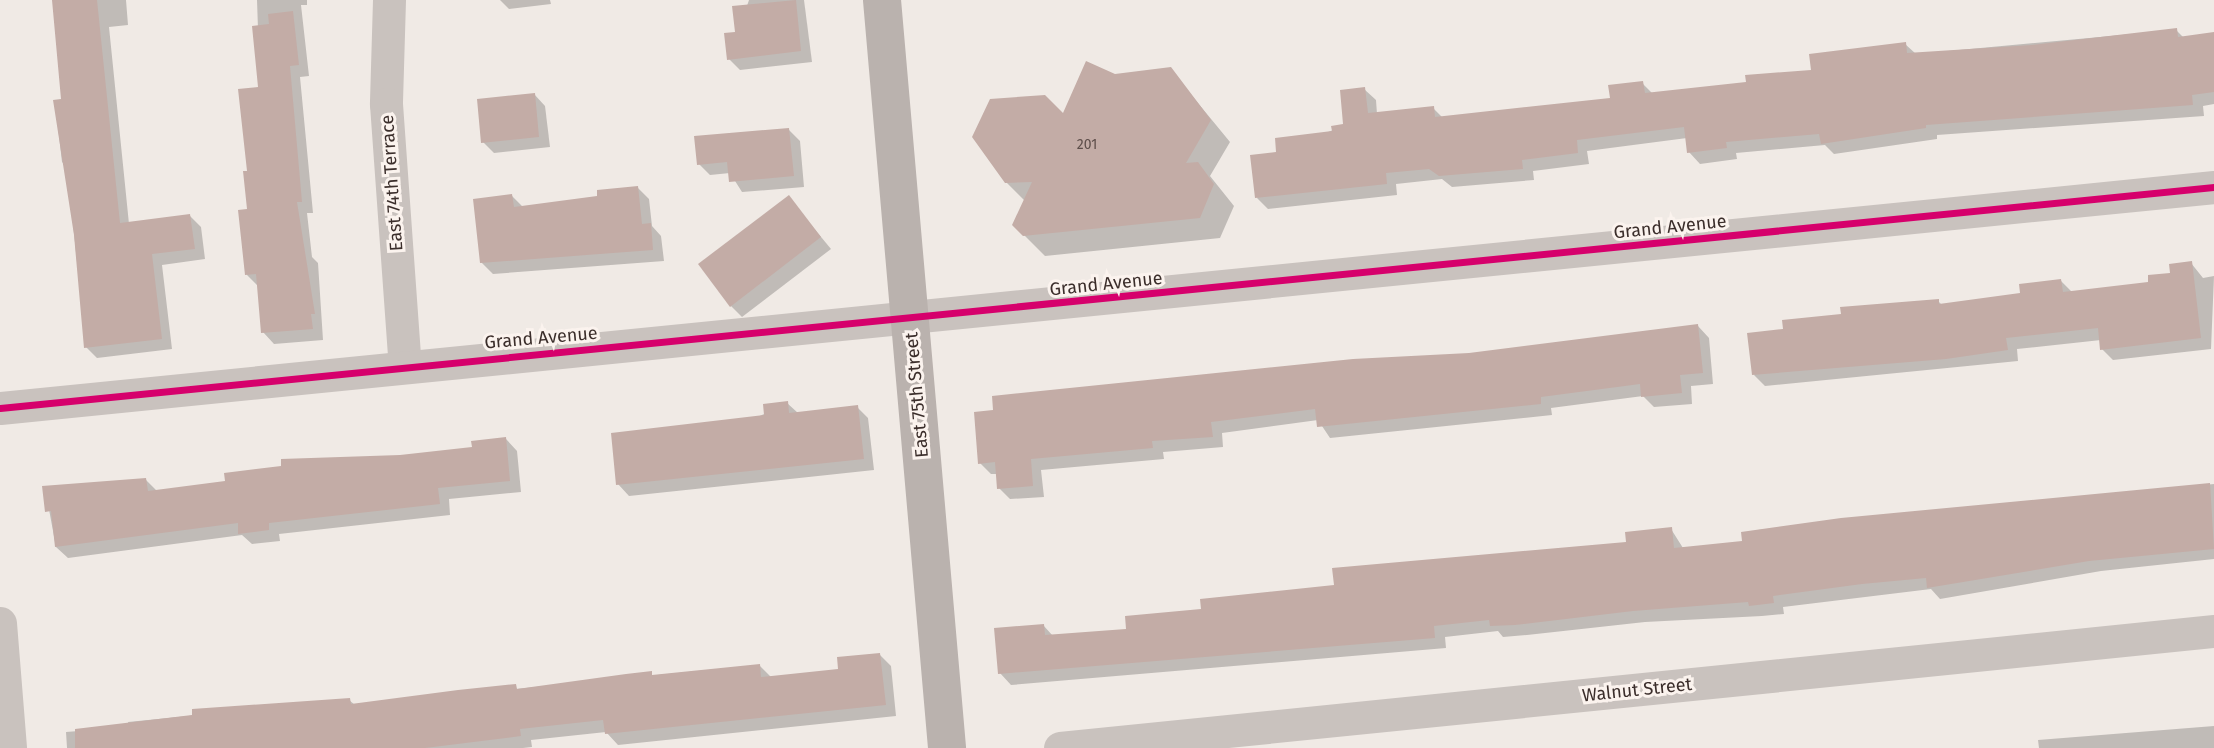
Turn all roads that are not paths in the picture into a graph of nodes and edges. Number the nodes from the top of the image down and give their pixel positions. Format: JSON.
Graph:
{"nodes":[{"id":1,"x":389,"y":0,"type":"edge"},
{"id":2,"x":882,"y":0,"type":"edge"},
{"id":3,"x":2214,"y":187,"type":"edge"},
{"id":4,"x":910,"y":320,"type":"junction"},
{"id":5,"x":405,"y":366,"type":"junction"},
{"id":6,"x":0,"y":408,"type":"edge"},
{"id":7,"x":0,"y":623,"type":"edge"},
{"id":8,"x":2214,"y":631,"type":"edge"},
{"id":9,"x":10,"y":748,"type":"edge"},
{"id":10,"x":947,"y":748,"type":"edge"},
{"id":11,"x":1060,"y":748,"type":"edge"}],
"edges":[{"from":1,"to":5,"type":"street","name":"East 74th Terrace"},
{"from":2,"to":4,"type":"main road","name":"East 75th Street"},
{"from":3,"to":4,"type":"street","name":"Grand Avenue"},
{"from":4,"to":5,"type":"street","name":"Grand Avenue"},
{"from":4,"to":10,"type":"main road","name":"East 75th Street"},
{"from":5,"to":6,"type":"street","name":"Grand Avenue"},
{"from":7,"to":9,"type":"street"},
{"from":8,"to":11,"type":"street","name":"Walnut Street"}]}
